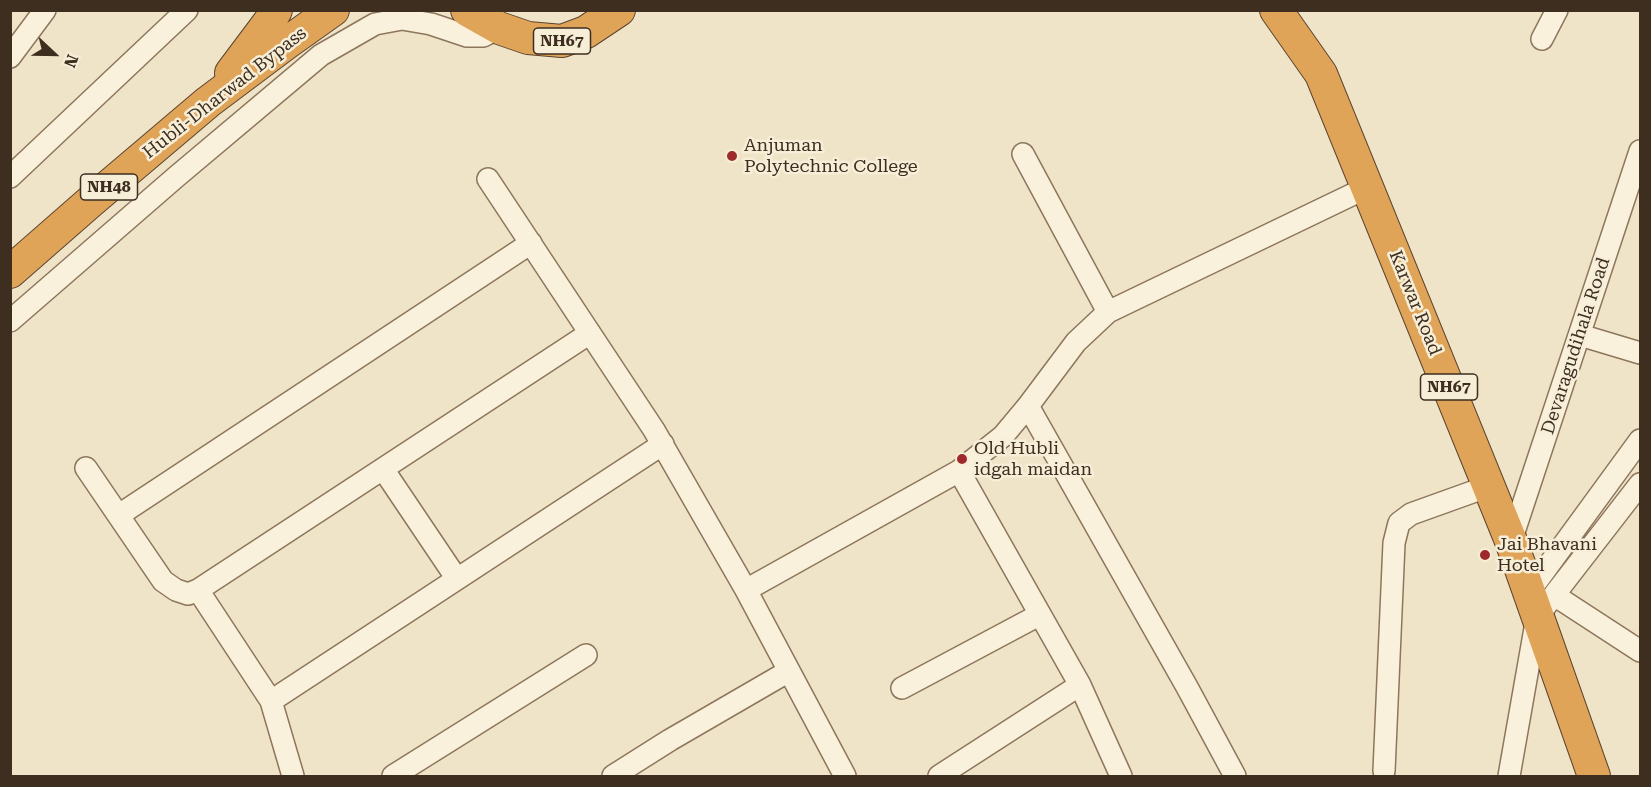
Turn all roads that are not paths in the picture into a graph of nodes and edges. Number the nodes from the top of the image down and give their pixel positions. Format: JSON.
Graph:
{"nodes":[{"id":1,"x":45,"y":10,"type":"edge"},
{"id":2,"x":187,"y":10,"type":"edge"},
{"id":3,"x":276,"y":10,"type":"edge"},
{"id":4,"x":333,"y":10,"type":"edge"},
{"id":5,"x":467,"y":10,"type":"edge"},
{"id":6,"x":619,"y":10,"type":"edge"},
{"id":7,"x":1276,"y":10,"type":"edge"},
{"id":8,"x":1557,"y":10,"type":"edge"},
{"id":9,"x":493,"y":20,"type":"edge"},
{"id":10,"x":1542,"y":39,"type":"dead end"},
{"id":11,"x":11,"y":55,"type":"edge"},
{"id":12,"x":208,"y":102,"type":"junction"},
{"id":13,"x":1641,"y":151,"type":"edge"},
{"id":14,"x":1023,"y":154,"type":"dead end"},
{"id":15,"x":15,"y":165,"type":"edge"},
{"id":16,"x":488,"y":179,"type":"dead end"},
{"id":17,"x":1368,"y":187,"type":"junction"},
{"id":18,"x":531,"y":243,"type":"junction"},
{"id":19,"x":10,"y":272,"type":"edge"},
{"id":20,"x":1108,"y":312,"type":"junction"},
{"id":21,"x":10,"y":321,"type":"edge"},
{"id":22,"x":590,"y":333,"type":"junction"},
{"id":23,"x":1580,"y":335,"type":"junction"},
{"id":24,"x":1641,"y":353,"type":"edge"},
{"id":25,"x":1039,"y":391,"type":"junction"},
{"id":26,"x":1641,"y":440,"type":"edge"},
{"id":27,"x":663,"y":444,"type":"junction"},
{"id":28,"x":86,"y":468,"type":"dead end"},
{"id":29,"x":383,"y":469,"type":"junction"},
{"id":30,"x":959,"y":471,"type":"junction"},
{"id":31,"x":1641,"y":484,"type":"edge"},
{"id":32,"x":1489,"y":486,"type":"junction"},
{"id":33,"x":118,"y":515,"type":"junction"},
{"id":34,"x":1511,"y":542,"type":"junction"},
{"id":35,"x":457,"y":579,"type":"junction"},
{"id":36,"x":198,"y":590,"type":"junction"},
{"id":37,"x":746,"y":590,"type":"junction"},
{"id":38,"x":1540,"y":601,"type":"junction"},
{"id":39,"x":1039,"y":615,"type":"junction"},
{"id":40,"x":1638,"y":644,"type":"edge"},
{"id":41,"x":586,"y":655,"type":"dead end"},
{"id":42,"x":789,"y":671,"type":"junction"},
{"id":43,"x":1080,"y":685,"type":"junction"},
{"id":44,"x":902,"y":688,"type":"dead end"},
{"id":45,"x":271,"y":701,"type":"junction"},
{"id":46,"x":1384,"y":771,"type":"dead end"},
{"id":47,"x":293,"y":777,"type":"edge"},
{"id":48,"x":393,"y":777,"type":"edge"},
{"id":49,"x":614,"y":777,"type":"edge"},
{"id":50,"x":845,"y":777,"type":"edge"},
{"id":51,"x":939,"y":777,"type":"edge"},
{"id":52,"x":1121,"y":777,"type":"edge"},
{"id":53,"x":1235,"y":777,"type":"edge"},
{"id":54,"x":1509,"y":777,"type":"edge"},
{"id":55,"x":1594,"y":777,"type":"edge"}],
"edges":[{"from":1,"to":11,"type":"street"},
{"from":2,"to":15,"type":"street"},
{"from":3,"to":12,"type":"highway"},
{"from":4,"to":12,"type":"highway","name":"Hubli-Dharwad Bypass","number":"NH48"},
{"from":5,"to":9,"type":"highway"},
{"from":6,"to":9,"type":"highway","number":"NH67"},
{"from":7,"to":17,"type":"highway","name":"Karwar Road","number":"NH67"},
{"from":8,"to":10,"type":"street"},
{"from":9,"to":21,"type":"street"},
{"from":12,"to":19,"type":"highway","name":"Hubli-Dharwad Bypass","number":"NH48"},
{"from":13,"to":23,"type":"street","name":"Devaragudihala Road"},
{"from":14,"to":20,"type":"street"},
{"from":16,"to":18,"type":"street"},
{"from":17,"to":20,"type":"street"},
{"from":17,"to":32,"type":"highway","name":"Karwar Road","number":"NH67"},
{"from":18,"to":22,"type":"street"},
{"from":18,"to":33,"type":"street"},
{"from":20,"to":25,"type":"street"},
{"from":22,"to":27,"type":"street"},
{"from":22,"to":29,"type":"street"},
{"from":23,"to":24,"type":"street"},
{"from":23,"to":34,"type":"street","name":"Devaragudihala Road"},
{"from":25,"to":30,"type":"street"},
{"from":25,"to":53,"type":"street"},
{"from":26,"to":38,"type":"street"},
{"from":27,"to":35,"type":"street"},
{"from":27,"to":37,"type":"street"},
{"from":28,"to":33,"type":"street"},
{"from":29,"to":35,"type":"street"},
{"from":29,"to":36,"type":"street"},
{"from":30,"to":37,"type":"street"},
{"from":30,"to":39,"type":"street"},
{"from":31,"to":38,"type":"street"},
{"from":32,"to":34,"type":"highway","name":"Karwar Road","number":"NH67"},
{"from":32,"to":46,"type":"street"},
{"from":33,"to":36,"type":"street"},
{"from":34,"to":38,"type":"highway","name":"Karwar Road","number":"NH67"},
{"from":35,"to":45,"type":"street"},
{"from":36,"to":45,"type":"street"},
{"from":37,"to":42,"type":"street"},
{"from":38,"to":40,"type":"street"},
{"from":38,"to":54,"type":"street"},
{"from":38,"to":55,"type":"highway","name":"Karwar Road","number":"NH67"},
{"from":39,"to":43,"type":"street"},
{"from":39,"to":44,"type":"street"},
{"from":41,"to":48,"type":"street"},
{"from":42,"to":49,"type":"street"},
{"from":42,"to":50,"type":"street"},
{"from":43,"to":51,"type":"street"},
{"from":43,"to":52,"type":"street"},
{"from":45,"to":47,"type":"street"}]}
